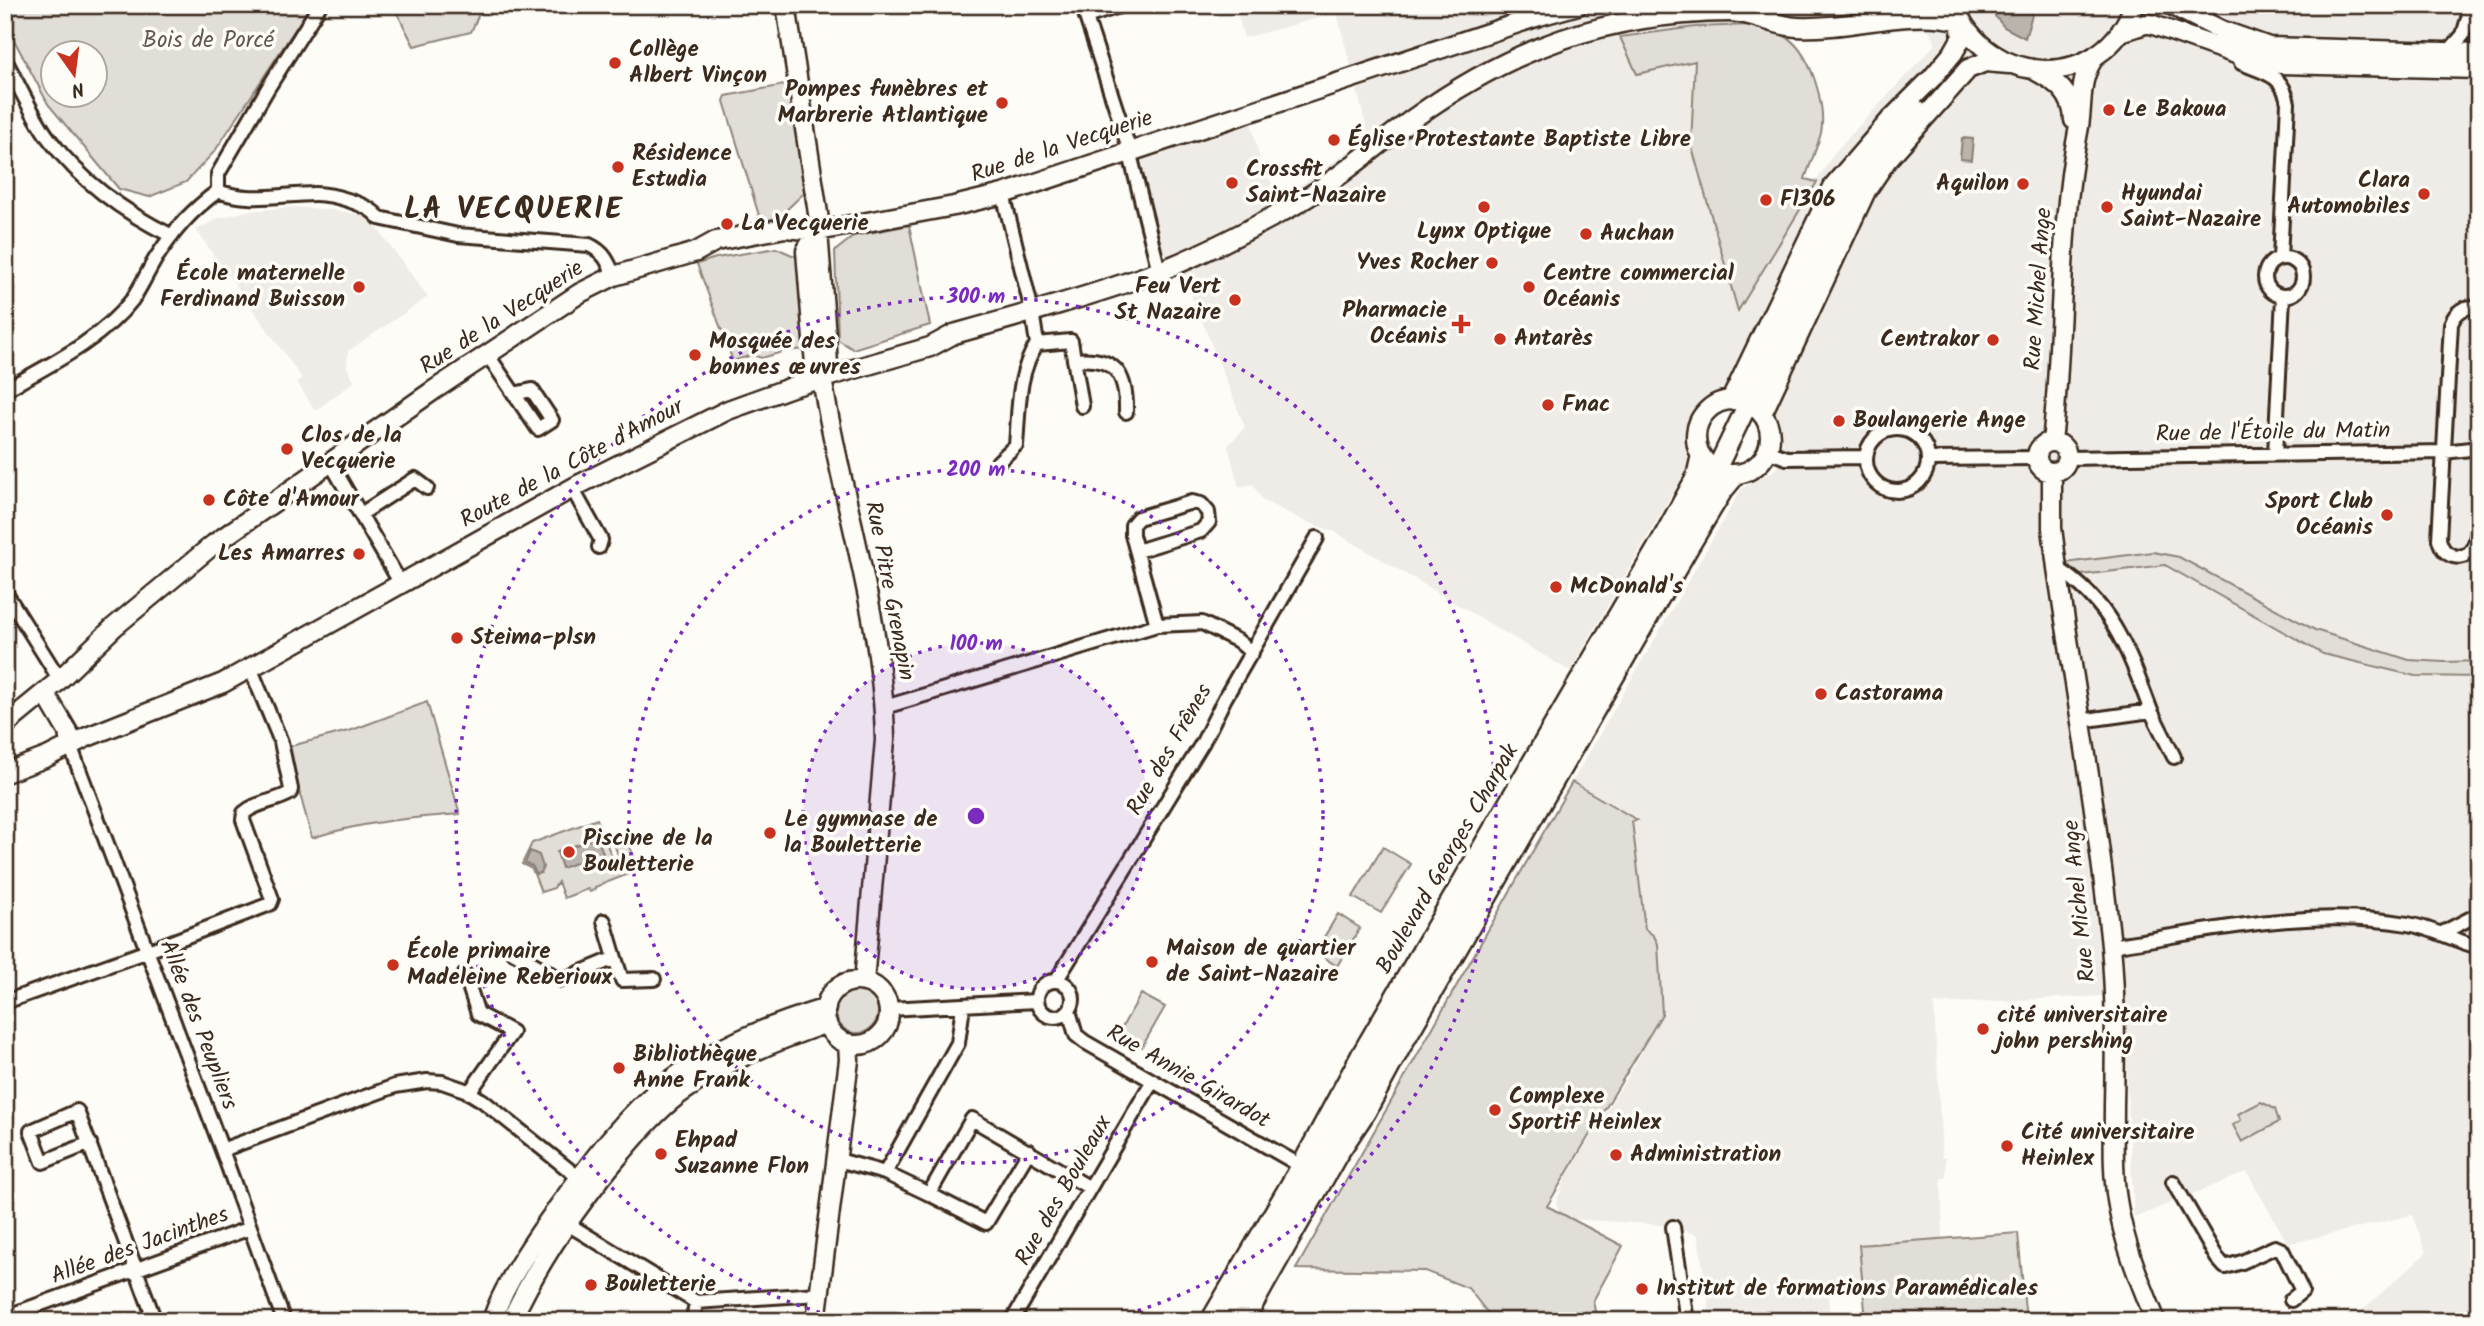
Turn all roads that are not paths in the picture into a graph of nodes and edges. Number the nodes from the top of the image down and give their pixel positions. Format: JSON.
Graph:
{"nodes":[{"id":1,"x":320,"y":5,"type":"edge"},
{"id":2,"x":786,"y":5,"type":"edge"},
{"id":3,"x":1122,"y":5,"type":"edge"},
{"id":4,"x":1578,"y":5,"type":"edge"},
{"id":5,"x":2134,"y":5,"type":"edge"},
{"id":6,"x":2171,"y":5,"type":"edge"},
{"id":7,"x":2472,"y":5,"type":"edge"},
{"id":8,"x":1957,"y":13,"type":"edge"},
{"id":9,"x":2120,"y":32,"type":"junction"},
{"id":10,"x":2217,"y":48,"type":"junction"},
{"id":11,"x":2479,"y":53,"type":"edge"},
{"id":12,"x":2096,"y":55,"type":"junction"},
{"id":13,"x":5,"y":60,"type":"edge"},
{"id":14,"x":2450,"y":60,"type":"junction"},
{"id":15,"x":2009,"y":64,"type":"junction"},
{"id":16,"x":2034,"y":70,"type":"junction"},
{"id":17,"x":2479,"y":71,"type":"edge"},
{"id":18,"x":1932,"y":78,"type":"junction"},
{"id":19,"x":1943,"y":97,"type":"junction"},
{"id":20,"x":1917,"y":110,"type":"junction"},
{"id":21,"x":2075,"y":140,"type":"junction"},
{"id":22,"x":1129,"y":152,"type":"junction"},
{"id":23,"x":218,"y":191,"type":"junction"},
{"id":24,"x":1003,"y":194,"type":"junction"},
{"id":25,"x":818,"y":231,"type":"junction"},
{"id":26,"x":172,"y":236,"type":"junction"},
{"id":27,"x":2280,"y":258,"type":"junction"},
{"id":28,"x":1159,"y":271,"type":"junction"},
{"id":29,"x":614,"y":276,"type":"junction"},
{"id":30,"x":2283,"y":297,"type":"junction"},
{"id":31,"x":2479,"y":308,"type":"edge"},
{"id":32,"x":1032,"y":312,"type":"junction"},
{"id":33,"x":1037,"y":344,"type":"junction"},
{"id":34,"x":487,"y":354,"type":"junction"},
{"id":35,"x":1073,"y":360,"type":"junction"},
{"id":36,"x":822,"y":378,"type":"junction"},
{"id":37,"x":5,"y":390,"type":"edge"},
{"id":38,"x":514,"y":394,"type":"dead end"},
{"id":39,"x":1082,"y":406,"type":"dead end"},
{"id":40,"x":1747,"y":406,"type":"junction"},
{"id":41,"x":1126,"y":412,"type":"dead end"},
{"id":42,"x":2052,"y":442,"type":"junction"},
{"id":43,"x":2479,"y":448,"type":"edge"},
{"id":44,"x":1767,"y":452,"type":"junction"},
{"id":45,"x":2444,"y":452,"type":"junction"},
{"id":46,"x":2275,"y":454,"type":"junction"},
{"id":47,"x":1701,"y":455,"type":"junction"},
{"id":48,"x":1866,"y":457,"type":"junction"},
{"id":49,"x":2038,"y":458,"type":"junction"},
{"id":50,"x":2067,"y":458,"type":"junction"},
{"id":51,"x":1929,"y":459,"type":"junction"},
{"id":52,"x":998,"y":461,"type":"dead end"},
{"id":53,"x":330,"y":462,"type":"junction"},
{"id":54,"x":1716,"y":470,"type":"junction"},
{"id":55,"x":2052,"y":472,"type":"junction"},
{"id":56,"x":1737,"y":474,"type":"junction"},
{"id":57,"x":427,"y":488,"type":"dead end"},
{"id":58,"x":572,"y":488,"type":"junction"},
{"id":59,"x":2479,"y":496,"type":"edge"},
{"id":60,"x":361,"y":514,"type":"junction"},
{"id":61,"x":1317,"y":538,"type":"dead end"},
{"id":62,"x":599,"y":547,"type":"dead end"},
{"id":63,"x":1137,"y":551,"type":"junction"},
{"id":64,"x":2057,"y":568,"type":"junction"},
{"id":65,"x":401,"y":584,"type":"junction"},
{"id":66,"x":6,"y":593,"type":"edge"},
{"id":67,"x":1157,"y":625,"type":"junction"},
{"id":68,"x":1252,"y":653,"type":"junction"},
{"id":69,"x":250,"y":667,"type":"junction"},
{"id":70,"x":60,"y":680,"type":"junction"},
{"id":71,"x":45,"y":693,"type":"junction"},
{"id":72,"x":885,"y":707,"type":"junction"},
{"id":73,"x":2151,"y":711,"type":"junction"},
{"id":74,"x":2080,"y":721,"type":"junction"},
{"id":75,"x":5,"y":725,"type":"edge"},
{"id":76,"x":70,"y":745,"type":"junction"},
{"id":77,"x":2174,"y":757,"type":"dead end"},
{"id":78,"x":5,"y":773,"type":"edge"},
{"id":79,"x":2479,"y":914,"type":"edge"},
{"id":80,"x":604,"y":921,"type":"dead end"},
{"id":81,"x":2442,"y":933,"type":"junction"},
{"id":82,"x":2111,"y":946,"type":"junction"},
{"id":83,"x":2479,"y":947,"type":"edge"},
{"id":84,"x":148,"y":951,"type":"junction"},
{"id":85,"x":513,"y":952,"type":"dead end"},
{"id":86,"x":615,"y":958,"type":"junction"},
{"id":87,"x":465,"y":974,"type":"dead end"},
{"id":88,"x":654,"y":979,"type":"dead end"},
{"id":89,"x":1056,"y":981,"type":"junction"},
{"id":90,"x":864,"y":982,"type":"junction"},
{"id":91,"x":1036,"y":1001,"type":"junction"},
{"id":92,"x":5,"y":1002,"type":"edge"},
{"id":93,"x":963,"y":1006,"type":"junction"},
{"id":94,"x":889,"y":1009,"type":"junction"},
{"id":95,"x":1069,"y":1011,"type":"junction"},
{"id":96,"x":826,"y":1015,"type":"junction"},
{"id":97,"x":848,"y":1043,"type":"junction"},
{"id":98,"x":1152,"y":1082,"type":"junction"},
{"id":99,"x":469,"y":1093,"type":"junction"},
{"id":100,"x":90,"y":1143,"type":"junction"},
{"id":101,"x":222,"y":1150,"type":"junction"},
{"id":102,"x":1028,"y":1151,"type":"junction"},
{"id":103,"x":835,"y":1159,"type":"junction"},
{"id":104,"x":1301,"y":1166,"type":"junction"},
{"id":105,"x":885,"y":1173,"type":"junction"},
{"id":106,"x":2173,"y":1182,"type":"dead end"},
{"id":107,"x":586,"y":1183,"type":"junction"},
{"id":108,"x":1090,"y":1188,"type":"junction"},
{"id":109,"x":929,"y":1194,"type":"junction"},
{"id":110,"x":566,"y":1223,"type":"junction"},
{"id":111,"x":1673,"y":1227,"type":"dead end"},
{"id":112,"x":250,"y":1228,"type":"junction"},
{"id":113,"x":135,"y":1270,"type":"junction"},
{"id":114,"x":819,"y":1294,"type":"junction"},
{"id":115,"x":2291,"y":1300,"type":"dead end"},
{"id":116,"x":696,"y":1302,"type":"junction"},
{"id":117,"x":5,"y":1317,"type":"edge"},
{"id":118,"x":155,"y":1321,"type":"edge"},
{"id":119,"x":284,"y":1321,"type":"edge"},
{"id":120,"x":492,"y":1321,"type":"edge"},
{"id":121,"x":511,"y":1321,"type":"edge"},
{"id":122,"x":693,"y":1321,"type":"edge"},
{"id":123,"x":816,"y":1321,"type":"edge"},
{"id":124,"x":1012,"y":1321,"type":"edge"},
{"id":125,"x":1210,"y":1321,"type":"edge"},
{"id":126,"x":1227,"y":1321,"type":"edge"},
{"id":127,"x":1244,"y":1321,"type":"edge"},
{"id":128,"x":1687,"y":1321,"type":"edge"},
{"id":129,"x":2156,"y":1321,"type":"edge"}],
"edges":[{"from":1,"to":23,"type":"street"},
{"from":2,"to":25,"type":"main road"},
{"from":3,"to":22,"type":"street"},
{"from":4,"to":22,"type":"main road","name":"Rue de la Vecquerie"},
{"from":5,"to":9,"type":"main road"},
{"from":6,"to":14,"type":"main road"},
{"from":7,"to":14,"type":"street"},
{"from":8,"to":15,"type":"main road"},
{"from":8,"to":18,"type":"main road"},
{"from":8,"to":28,"type":"main road","name":"Route de la Côte d'Amour"},
{"from":9,"to":10,"type":"main road"},
{"from":9,"to":12,"type":"main road"},
{"from":10,"to":14,"type":"main road"},
{"from":10,"to":27,"type":"street"},
{"from":11,"to":14,"type":"main road"},
{"from":12,"to":16,"type":"main road"},
{"from":12,"to":21,"type":"main road","name":"Rue Michel Ange"},
{"from":13,"to":26,"type":"street"},
{"from":14,"to":17,"type":"main road"},
{"from":15,"to":16,"type":"main road"},
{"from":15,"to":19,"type":"main road"},
{"from":16,"to":21,"type":"main road","name":"Rue Michel Ange"},
{"from":18,"to":20,"type":"main road"},
{"from":18,"to":40,"type":"main road"},
{"from":19,"to":20,"type":"main road"},
{"from":19,"to":40,"type":"main road"},
{"from":20,"to":40,"type":"main road"},
{"from":21,"to":42,"type":"main road","name":"Rue Michel Ange"},
{"from":22,"to":24,"type":"main road","name":"Rue de la Vecquerie"},
{"from":22,"to":28,"type":"street"},
{"from":23,"to":26,"type":"street"},
{"from":23,"to":29,"type":"street"},
{"from":24,"to":25,"type":"main road","name":"Rue de la Vecquerie"},
{"from":24,"to":32,"type":"street"},
{"from":25,"to":29,"type":"main road","name":"Rue de la Vecquerie"},
{"from":25,"to":36,"type":"main road","name":"Rue Pitre Grenapin"},
{"from":26,"to":37,"type":"street"},
{"from":27,"to":30,"type":"street"},
{"from":27,"to":30,"type":"street"},
{"from":28,"to":32,"type":"main road","name":"Route de la Côte d'Amour"},
{"from":29,"to":34,"type":"main road","name":"Rue de la Vecquerie"},
{"from":30,"to":46,"type":"street"},
{"from":31,"to":45,"type":"street"},
{"from":32,"to":33,"type":"street"},
{"from":32,"to":36,"type":"main road","name":"Route de la Côte d'Amour"},
{"from":33,"to":35,"type":"street"},
{"from":33,"to":52,"type":"street"},
{"from":34,"to":38,"type":"street"},
{"from":34,"to":53,"type":"main road","name":"Rue de la Vecquerie"},
{"from":35,"to":39,"type":"street"},
{"from":35,"to":41,"type":"street"},
{"from":36,"to":58,"type":"main road","name":"Route de la Côte d'Amour"},
{"from":36,"to":72,"type":"main road","name":"Rue Pitre Grenapin"},
{"from":40,"to":44,"type":"main road"},
{"from":40,"to":47,"type":"main road","name":"Boulevard Georges Charpak"},
{"from":40,"to":54,"type":"main road"},
{"from":42,"to":49,"type":"main road"},
{"from":42,"to":50,"type":"main road"},
{"from":43,"to":45,"type":"street","name":"Rue de l'Étoile du Matin"},
{"from":44,"to":48,"type":"street"},
{"from":44,"to":56,"type":"main road"},
{"from":45,"to":46,"type":"street","name":"Rue de l'Étoile du Matin"},
{"from":45,"to":59,"type":"street"},
{"from":46,"to":50,"type":"street","name":"Rue de l'Étoile du Matin"},
{"from":47,"to":54,"type":"main road"},
{"from":47,"to":104,"type":"main road","name":"Boulevard Georges Charpak"},
{"from":48,"to":51,"type":"street"},
{"from":48,"to":51,"type":"street"},
{"from":49,"to":51,"type":"street"},
{"from":49,"to":55,"type":"main road"},
{"from":50,"to":55,"type":"main road"},
{"from":53,"to":60,"type":"street"},
{"from":53,"to":70,"type":"main road","name":"Rue de la Vecquerie"},
{"from":54,"to":56,"type":"main road"},
{"from":54,"to":126,"type":"main road"},
{"from":55,"to":64,"type":"main road","name":"Rue Michel Ange"},
{"from":56,"to":127,"type":"main road"},
{"from":57,"to":60,"type":"street"},
{"from":58,"to":62,"type":"street"},
{"from":58,"to":65,"type":"main road","name":"Route de la Côte d'Amour"},
{"from":60,"to":65,"type":"street"},
{"from":61,"to":68,"type":"street","name":"Rue des Frênes"},
{"from":63,"to":63,"type":"street"},
{"from":63,"to":67,"type":"street"},
{"from":64,"to":73,"type":"street"},
{"from":64,"to":74,"type":"main road","name":"Rue Michel Ange"},
{"from":65,"to":69,"type":"main road","name":"Route de la Côte d'Amour"},
{"from":66,"to":70,"type":"street"},
{"from":67,"to":68,"type":"street"},
{"from":67,"to":72,"type":"street"},
{"from":68,"to":89,"type":"street","name":"Rue des Frênes"},
{"from":69,"to":76,"type":"main road","name":"Route de la Côte d'Amour"},
{"from":69,"to":84,"type":"street"},
{"from":70,"to":71,"type":"main road"},
{"from":71,"to":75,"type":"main road"},
{"from":71,"to":76,"type":"main road"},
{"from":72,"to":90,"type":"main road","name":"Rue Pitre Grenapin"},
{"from":73,"to":74,"type":"street"},
{"from":73,"to":77,"type":"street"},
{"from":74,"to":82,"type":"main road","name":"Rue Michel Ange"},
{"from":76,"to":78,"type":"main road","name":"Route de la Côte d'Amour"},
{"from":76,"to":84,"type":"street","name":"Allée des Peupliers"},
{"from":79,"to":81,"type":"street"},
{"from":80,"to":86,"type":"street"},
{"from":81,"to":82,"type":"street"},
{"from":81,"to":83,"type":"street"},
{"from":82,"to":129,"type":"main road","name":"Rue Michel Ange"},
{"from":84,"to":92,"type":"street"},
{"from":84,"to":101,"type":"street","name":"Allée des Peupliers"},
{"from":85,"to":86,"type":"street"},
{"from":86,"to":88,"type":"street"},
{"from":87,"to":99,"type":"street"},
{"from":89,"to":91,"type":"street"},
{"from":89,"to":95,"type":"street"},
{"from":90,"to":94,"type":"main road"},
{"from":90,"to":96,"type":"main road"},
{"from":91,"to":93,"type":"street"},
{"from":91,"to":95,"type":"street"},
{"from":93,"to":94,"type":"street"},
{"from":93,"to":105,"type":"street"},
{"from":94,"to":97,"type":"main road"},
{"from":95,"to":98,"type":"street","name":"Rue Annie Girardot"},
{"from":96,"to":97,"type":"main road"},
{"from":96,"to":107,"type":"main road"},
{"from":97,"to":103,"type":"main road"},
{"from":98,"to":104,"type":"street","name":"Rue Annie Girardot"},
{"from":98,"to":108,"type":"street","name":"Rue des Bouleaux"},
{"from":99,"to":101,"type":"street"},
{"from":99,"to":107,"type":"street"},
{"from":100,"to":100,"type":"street"},
{"from":100,"to":113,"type":"street"},
{"from":101,"to":112,"type":"street","name":"Allée des Peupliers"},
{"from":102,"to":108,"type":"street"},
{"from":102,"to":109,"type":"street"},
{"from":102,"to":109,"type":"street"},
{"from":103,"to":105,"type":"street"},
{"from":103,"to":114,"type":"main road"},
{"from":104,"to":125,"type":"main road","name":"Boulevard Georges Charpak"},
{"from":105,"to":109,"type":"street"},
{"from":106,"to":115,"type":"street"},
{"from":107,"to":110,"type":"main road"},
{"from":107,"to":120,"type":"main road"},
{"from":108,"to":124,"type":"street","name":"Rue des Bouleaux"},
{"from":110,"to":116,"type":"street"},
{"from":110,"to":121,"type":"main road"},
{"from":111,"to":128,"type":"street"},
{"from":112,"to":113,"type":"street","name":"Allée des Jacinthes"},
{"from":112,"to":119,"type":"street","name":"Allée des Peupliers"},
{"from":113,"to":117,"type":"street","name":"Allée des Jacinthes"},
{"from":113,"to":118,"type":"street"},
{"from":114,"to":116,"type":"street"},
{"from":114,"to":123,"type":"main road"},
{"from":116,"to":122,"type":"street"}]}
